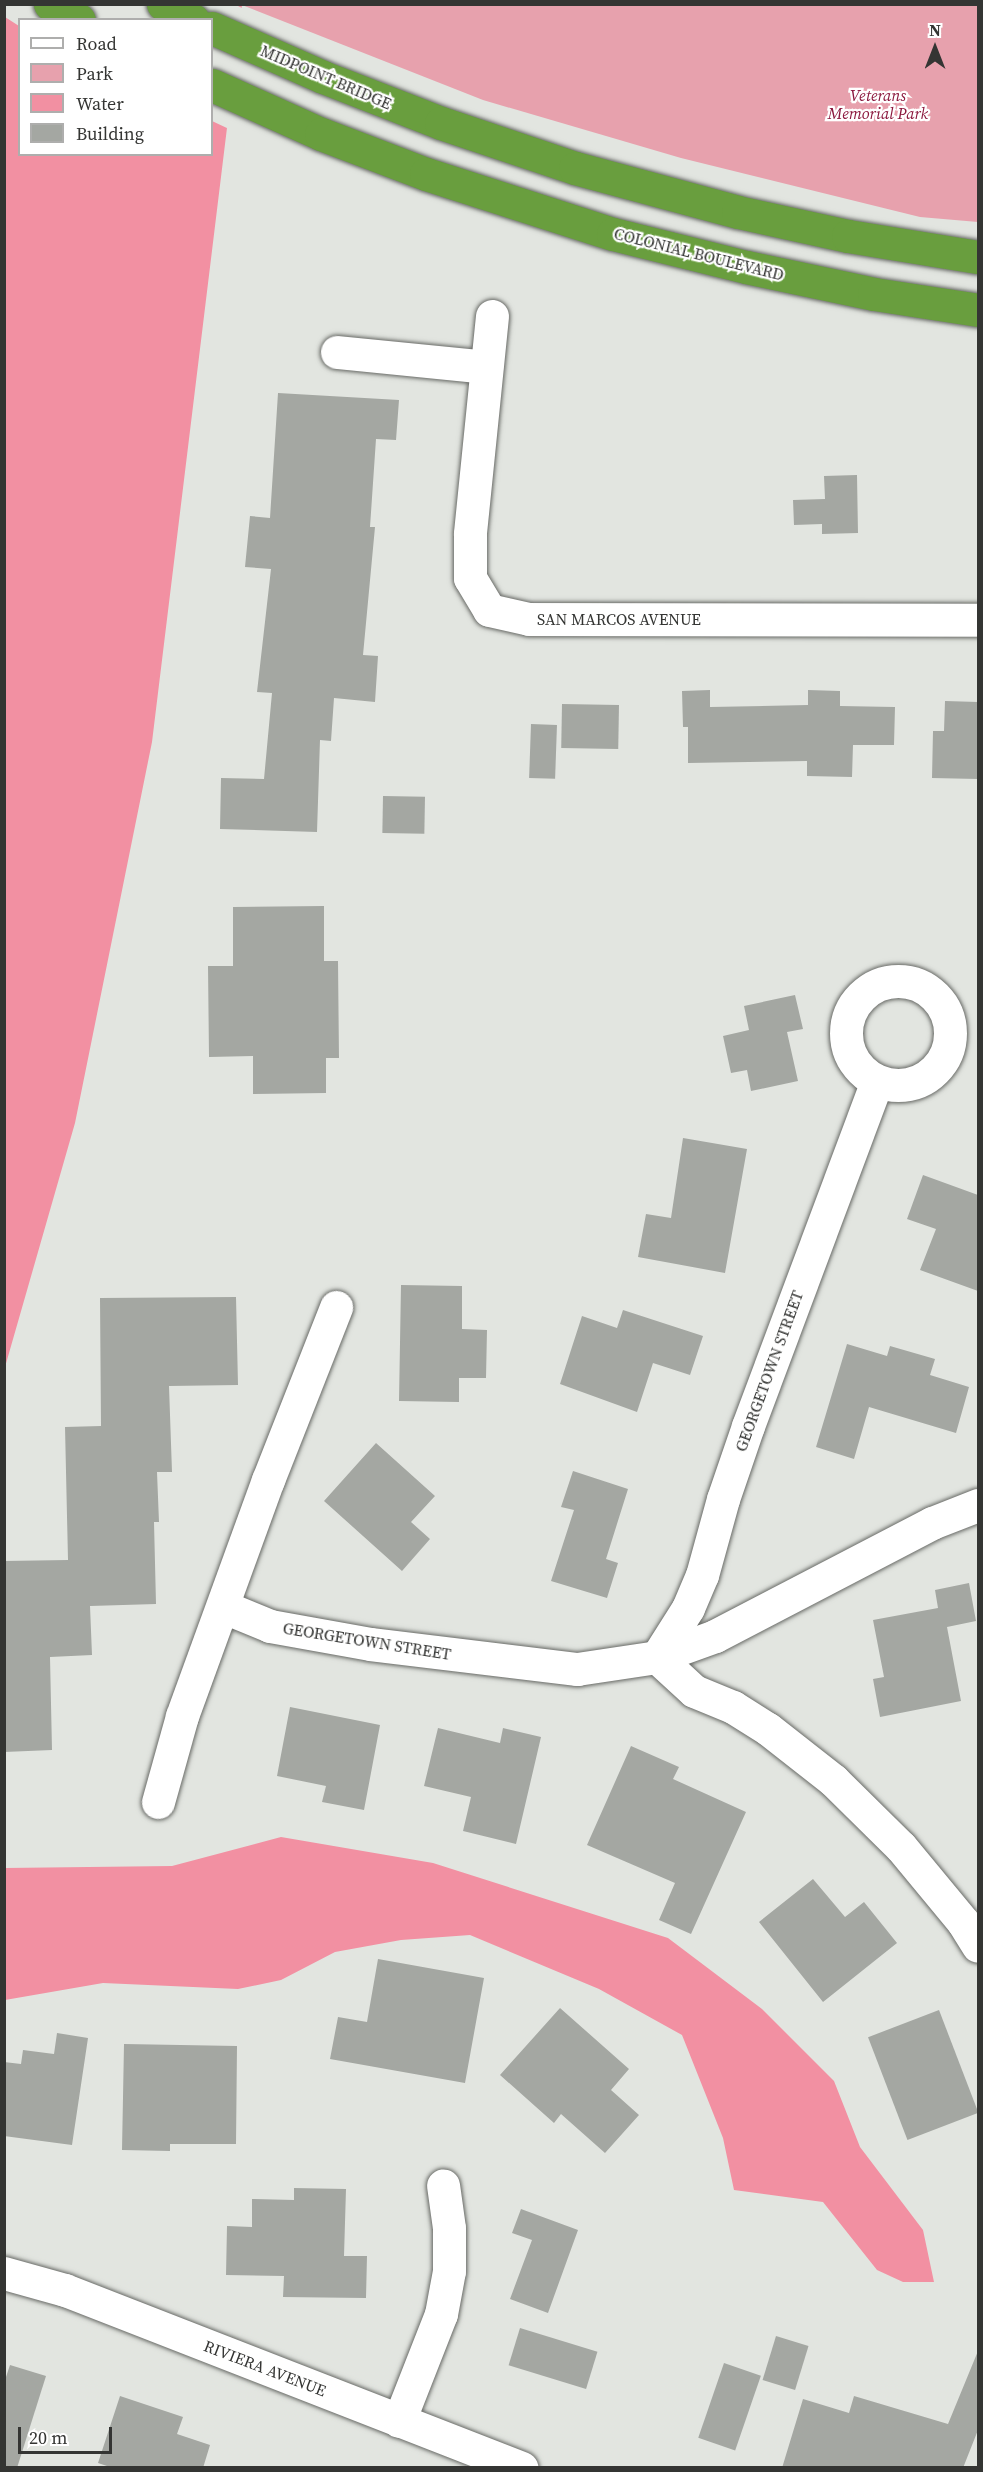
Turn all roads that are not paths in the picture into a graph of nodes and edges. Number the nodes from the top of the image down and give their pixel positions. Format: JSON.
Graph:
{"nodes":[{"id":1,"x":50,"y":4,"type":"edge"},
{"id":2,"x":163,"y":4,"type":"edge"},
{"id":3,"x":75,"y":18,"type":"edge"},
{"id":4,"x":189,"y":18,"type":"edge"},
{"id":5,"x":213,"y":28,"type":"edge"},
{"id":6,"x":213,"y":85,"type":"edge"},
{"id":7,"x":978,"y":257,"type":"edge"},
{"id":8,"x":978,"y":310,"type":"edge"},
{"id":9,"x":492,"y":316,"type":"dead end"},
{"id":10,"x":337,"y":352,"type":"dead end"},
{"id":11,"x":486,"y":367,"type":"junction"},
{"id":12,"x":978,"y":620,"type":"edge"},
{"id":13,"x":877,"y":1081,"type":"dead end"},
{"id":14,"x":336,"y":1307,"type":"dead end"},
{"id":15,"x":978,"y":1505,"type":"edge"},
{"id":16,"x":224,"y":1607,"type":"junction"},
{"id":17,"x":657,"y":1657,"type":"junction"},
{"id":18,"x":158,"y":1802,"type":"dead end"},
{"id":19,"x":978,"y":1946,"type":"edge"},
{"id":20,"x":443,"y":2185,"type":"dead end"},
{"id":21,"x":6,"y":2269,"type":"edge"},
{"id":22,"x":399,"y":2421,"type":"junction"},
{"id":23,"x":521,"y":2468,"type":"edge"}],
"edges":[{"from":1,"to":3,"type":"highway"},
{"from":2,"to":4,"type":"highway"},
{"from":5,"to":7,"type":"highway","name":"MIDPOINT BRIDGE"},
{"from":6,"to":8,"type":"highway","name":"COLONIAL BOULEVARD"},
{"from":9,"to":11,"type":"street","name":"SAN MARCOS AVENUE"},
{"from":10,"to":11,"type":"street"},
{"from":11,"to":12,"type":"street","name":"SAN MARCOS AVENUE"},
{"from":13,"to":17,"type":"street","name":"GEORGETOWN STREET"},
{"from":14,"to":16,"type":"street"},
{"from":15,"to":17,"type":"street","name":"GEORGETOWN STREET"},
{"from":16,"to":17,"type":"street","name":"GEORGETOWN STREET"},
{"from":16,"to":18,"type":"street"},
{"from":17,"to":19,"type":"street"},
{"from":20,"to":22,"type":"street"},
{"from":21,"to":22,"type":"street","name":"RIVIERA AVENUE"},
{"from":22,"to":23,"type":"street","name":"RIVIERA AVENUE"}]}
